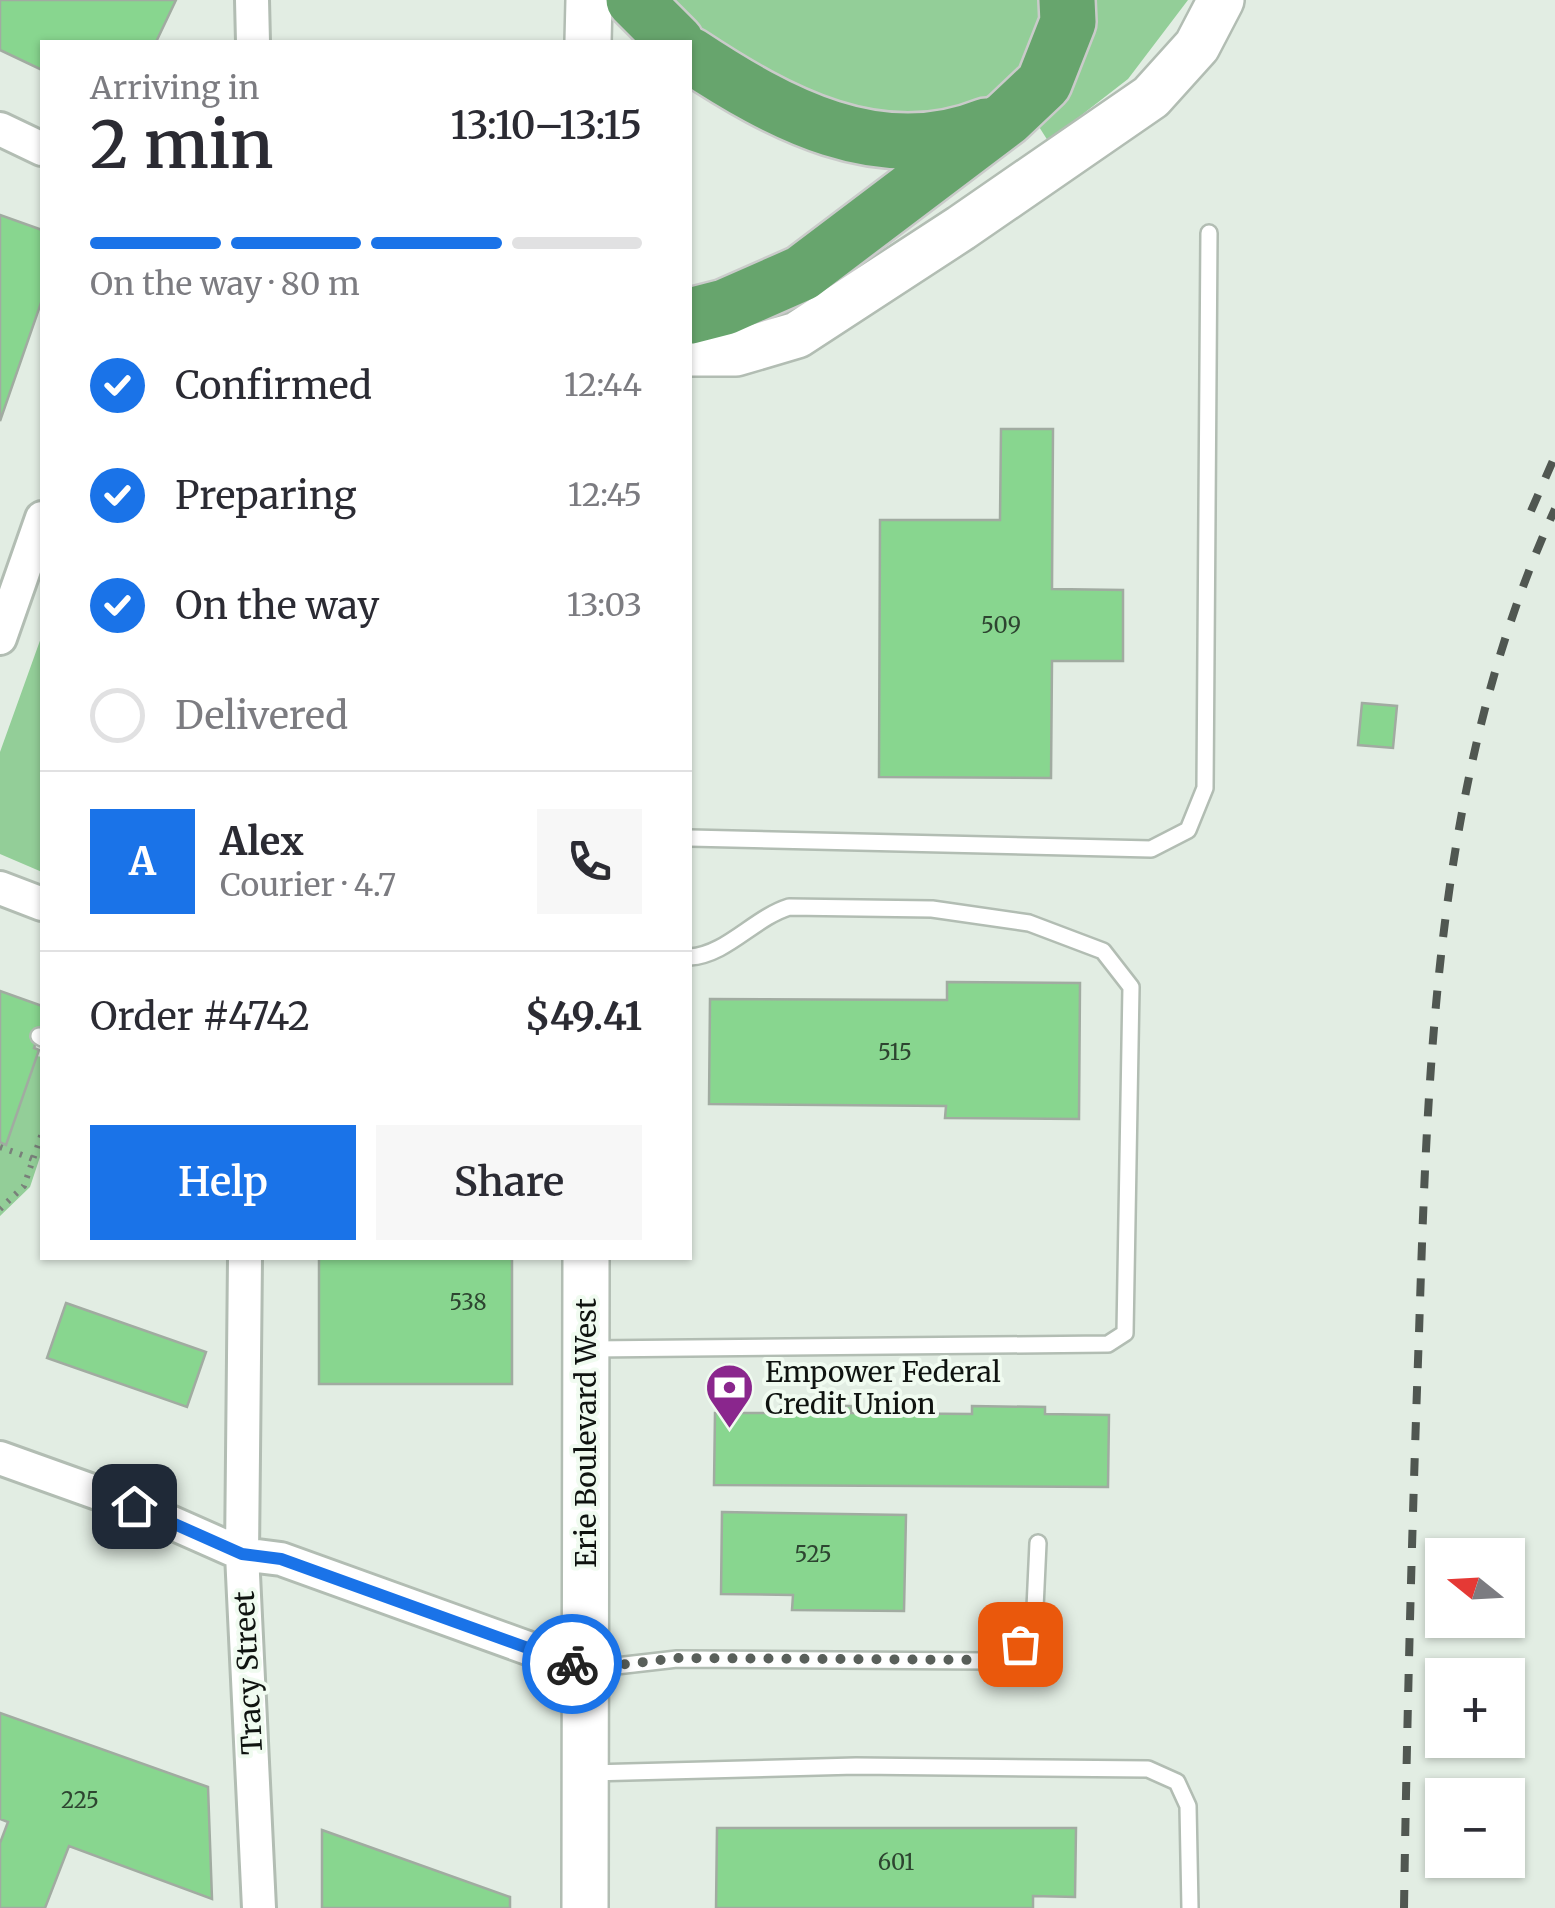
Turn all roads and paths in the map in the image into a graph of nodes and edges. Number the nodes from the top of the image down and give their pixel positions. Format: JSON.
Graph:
{"nodes":[{"id":1,"x":252,"y":0,"type":"edge"},
{"id":2,"x":588,"y":0,"type":"edge"},
{"id":3,"x":634,"y":0,"type":"edge"},
{"id":4,"x":1067,"y":0,"type":"edge"},
{"id":5,"x":1222,"y":0,"type":"edge"},
{"id":6,"x":253,"y":40,"type":"edge"},
{"id":7,"x":588,"y":40,"type":"edge"},
{"id":8,"x":674,"y":40,"type":"edge"},
{"id":9,"x":692,"y":56,"type":"edge"},
{"id":10,"x":1007,"y":118,"type":"junction"},
{"id":11,"x":0,"y":129,"type":"edge"},
{"id":12,"x":40,"y":147,"type":"edge"},
{"id":13,"x":1209,"y":233,"type":"dead end"},
{"id":14,"x":692,"y":315,"type":"edge"},
{"id":15,"x":692,"y":354,"type":"edge"},
{"id":16,"x":40,"y":524,"type":"edge"},
{"id":17,"x":0,"y":638,"type":"edge"},
{"id":18,"x":692,"y":838,"type":"edge"},
{"id":19,"x":0,"y":888,"type":"edge"},
{"id":20,"x":40,"y":903,"type":"edge"},
{"id":21,"x":692,"y":956,"type":"edge"},
{"id":22,"x":40,"y":1139,"type":"edge"},
{"id":23,"x":0,"y":1147,"type":"edge"},
{"id":24,"x":33,"y":1159,"type":"junction"},
{"id":25,"x":0,"y":1209,"type":"edge"},
{"id":26,"x":246,"y":1260,"type":"edge"},
{"id":27,"x":586,"y":1260,"type":"edge"},
{"id":28,"x":586,"y":1349,"type":"junction"},
{"id":29,"x":0,"y":1458,"type":"edge"},
{"id":30,"x":1038,"y":1544,"type":"dead end"},
{"id":31,"x":242,"y":1554,"type":"junction"},
{"id":32,"x":586,"y":1669,"type":"junction"},
{"id":33,"x":586,"y":1773,"type":"junction"},
{"id":34,"x":258,"y":1908,"type":"edge"},
{"id":35,"x":585,"y":1908,"type":"edge"},
{"id":36,"x":1190,"y":1908,"type":"edge"}],
"edges":[{"from":1,"to":6,"type":"street"},
{"from":2,"to":7,"type":"main road"},
{"from":3,"to":8,"type":"highway"},
{"from":4,"to":10,"type":"highway"},
{"from":5,"to":15,"type":"main road"},
{"from":9,"to":10,"type":"highway"},
{"from":10,"to":14,"type":"highway"},
{"from":11,"to":12,"type":"street"},
{"from":13,"to":18,"type":"lane"},
{"from":16,"to":17,"type":"street"},
{"from":19,"to":20,"type":"street"},
{"from":21,"to":28,"type":"lane"},
{"from":22,"to":24,"type":"path"},
{"from":23,"to":24,"type":"path"},
{"from":24,"to":25,"type":"path"},
{"from":26,"to":31,"type":"street","name":"Tracy Street"},
{"from":27,"to":28,"type":"main road","name":"Erie Boulevard West"},
{"from":28,"to":32,"type":"main road","name":"Erie Boulevard West"},
{"from":29,"to":31,"type":"street"},
{"from":30,"to":32,"type":"lane"},
{"from":31,"to":32,"type":"street"},
{"from":31,"to":34,"type":"street","name":"Tracy Street"},
{"from":32,"to":33,"type":"main road","name":"Erie Boulevard West"},
{"from":33,"to":35,"type":"main road","name":"Erie Boulevard West"},
{"from":33,"to":36,"type":"lane"}]}
